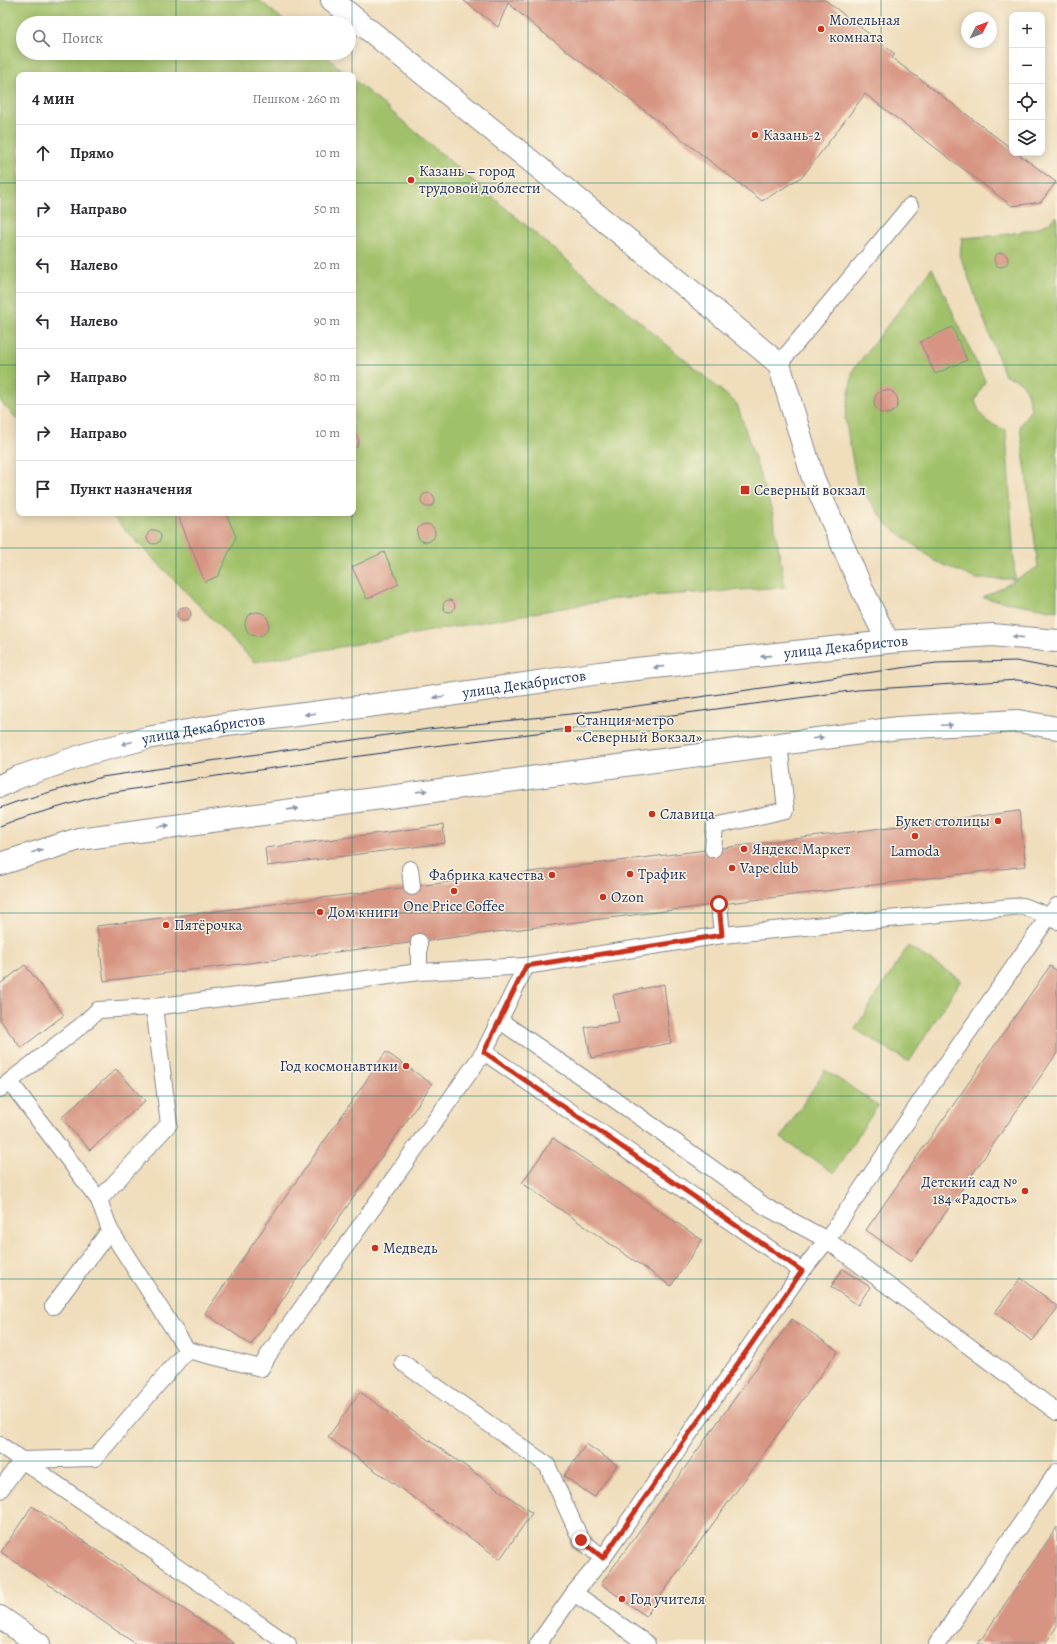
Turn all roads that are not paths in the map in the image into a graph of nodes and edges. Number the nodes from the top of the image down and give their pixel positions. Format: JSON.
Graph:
{"nodes":[{"id":1,"x":332,"y":0,"type":"edge"},
{"id":2,"x":352,"y":16,"type":"edge"},
{"id":3,"x":356,"y":20,"type":"edge"},
{"id":4,"x":910,"y":206,"type":"dead end"},
{"id":5,"x":779,"y":364,"type":"junction"},
{"id":6,"x":888,"y":642,"type":"junction"},
{"id":7,"x":1057,"y":642,"type":"edge"},
{"id":8,"x":1057,"y":728,"type":"edge"},
{"id":9,"x":779,"y":743,"type":"junction"},
{"id":10,"x":0,"y":786,"type":"edge"},
{"id":11,"x":713,"y":849,"type":"dead end"},
{"id":12,"x":0,"y":864,"type":"edge"},
{"id":13,"x":410,"y":869,"type":"dead end"},
{"id":14,"x":412,"y":887,"type":"dead end"},
{"id":15,"x":719,"y":904,"type":"dead end"},
{"id":16,"x":1054,"y":915,"type":"edge"},
{"id":17,"x":722,"y":935,"type":"junction"},
{"id":18,"x":419,"y":942,"type":"dead end"},
{"id":19,"x":526,"y":966,"type":"junction"},
{"id":20,"x":419,"y":972,"type":"junction"},
{"id":21,"x":154,"y":1007,"type":"junction"},
{"id":22,"x":499,"y":1020,"type":"junction"},
{"id":23,"x":484,"y":1052,"type":"junction"},
{"id":24,"x":5,"y":1086,"type":"edge"},
{"id":25,"x":99,"y":1200,"type":"junction"},
{"id":26,"x":110,"y":1230,"type":"junction"},
{"id":27,"x":827,"y":1240,"type":"junction"},
{"id":28,"x":802,"y":1271,"type":"junction"},
{"id":29,"x":53,"y":1306,"type":"dead end"},
{"id":30,"x":187,"y":1350,"type":"junction"},
{"id":31,"x":403,"y":1362,"type":"dead end"},
{"id":32,"x":1057,"y":1412,"type":"edge"},
{"id":33,"x":0,"y":1445,"type":"edge"},
{"id":34,"x":22,"y":1460,"type":"junction"},
{"id":35,"x":1057,"y":1472,"type":"edge"},
{"id":36,"x":0,"y":1490,"type":"edge"},
{"id":37,"x":603,"y":1558,"type":"junction"},
{"id":38,"x":574,"y":1593,"type":"junction"},
{"id":39,"x":0,"y":1617,"type":"edge"},
{"id":40,"x":32,"y":1642,"type":"edge"},
{"id":41,"x":288,"y":1644,"type":"edge"},
{"id":42,"x":538,"y":1644,"type":"edge"},
{"id":43,"x":647,"y":1644,"type":"edge"},
{"id":44,"x":937,"y":1644,"type":"edge"}],
"edges":[{"from":1,"to":2,"type":"main road"},
{"from":3,"to":5,"type":"main road"},
{"from":4,"to":5,"type":"lane"},
{"from":5,"to":6,"type":"main road"},
{"from":7,"to":6,"type":"main road","name":"улица Декабристов","one_way":true},
{"from":6,"to":10,"type":"main road","name":"улица Декабристов","one_way":true},
{"from":9,"to":8,"type":"main road","one_way":true},
{"from":9,"to":11,"type":"lane"},
{"from":12,"to":9,"type":"main road","one_way":true},
{"from":13,"to":14,"type":"lane"},
{"from":15,"to":17,"type":"lane"},
{"from":16,"to":17,"type":"lane"},
{"from":16,"to":27,"type":"lane"},
{"from":17,"to":19,"type":"lane"},
{"from":18,"to":20,"type":"lane"},
{"from":19,"to":20,"type":"lane"},
{"from":19,"to":22,"type":"lane"},
{"from":20,"to":21,"type":"lane"},
{"from":21,"to":24,"type":"lane"},
{"from":21,"to":25,"type":"lane"},
{"from":22,"to":23,"type":"lane"},
{"from":22,"to":27,"type":"lane"},
{"from":23,"to":28,"type":"lane"},
{"from":23,"to":30,"type":"lane"},
{"from":24,"to":25,"type":"lane"},
{"from":25,"to":26,"type":"lane"},
{"from":26,"to":29,"type":"lane"},
{"from":26,"to":30,"type":"lane"},
{"from":27,"to":28,"type":"lane"},
{"from":27,"to":32,"type":"lane"},
{"from":28,"to":37,"type":"lane"},
{"from":30,"to":34,"type":"lane"},
{"from":31,"to":37,"type":"lane"},
{"from":33,"to":34,"type":"lane"},
{"from":34,"to":36,"type":"lane"},
{"from":34,"to":41,"type":"lane"},
{"from":35,"to":44,"type":"lane"},
{"from":37,"to":38,"type":"lane"},
{"from":38,"to":42,"type":"lane"},
{"from":38,"to":43,"type":"lane"},
{"from":39,"to":40,"type":"main road"}]}
